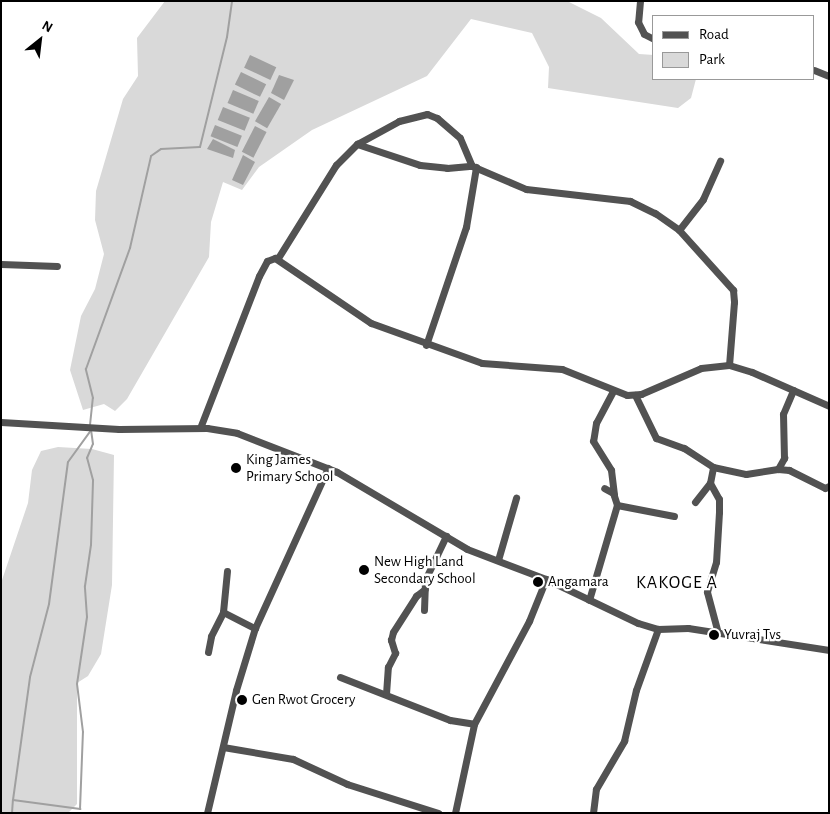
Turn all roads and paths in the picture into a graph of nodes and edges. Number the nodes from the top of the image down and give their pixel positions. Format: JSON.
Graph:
{"nodes":[{"id":1,"x":640,"y":1,"type":"edge"},
{"id":2,"x":652,"y":38,"type":"edge"},
{"id":3,"x":815,"y":70,"type":"edge"},
{"id":4,"x":829,"y":76,"type":"edge"},
{"id":5,"x":357,"y":144,"type":"junction"},
{"id":6,"x":720,"y":161,"type":"dead end"},
{"id":7,"x":474,"y":166,"type":"junction"},
{"id":8,"x":679,"y":230,"type":"junction"},
{"id":9,"x":278,"y":258,"type":"junction"},
{"id":10,"x":1,"y":264,"type":"edge"},
{"id":11,"x":57,"y":266,"type":"dead end"},
{"id":12,"x":426,"y":345,"type":"junction"},
{"id":13,"x":729,"y":365,"type":"junction"},
{"id":14,"x":793,"y":390,"type":"junction"},
{"id":15,"x":613,"y":391,"type":"junction"},
{"id":16,"x":635,"y":395,"type":"junction"},
{"id":17,"x":829,"y":406,"type":"edge"},
{"id":18,"x":1,"y":413,"type":"edge"},
{"id":19,"x":3,"y":422,"type":"edge"},
{"id":20,"x":200,"y":428,"type":"junction"},
{"id":21,"x":784,"y":458,"type":"junction"},
{"id":22,"x":713,"y":467,"type":"junction"},
{"id":23,"x":328,"y":468,"type":"junction"},
{"id":24,"x":778,"y":469,"type":"junction"},
{"id":25,"x":789,"y":470,"type":"junction"},
{"id":26,"x":710,"y":483,"type":"junction"},
{"id":27,"x":829,"y":486,"type":"edge"},
{"id":28,"x":604,"y":488,"type":"dead end"},
{"id":29,"x":614,"y":495,"type":"junction"},
{"id":30,"x":516,"y":498,"type":"dead end"},
{"id":31,"x":695,"y":502,"type":"dead end"},
{"id":32,"x":617,"y":505,"type":"junction"},
{"id":33,"x":674,"y":516,"type":"dead end"},
{"id":34,"x":446,"y":536,"type":"junction"},
{"id":35,"x":498,"y":560,"type":"junction"},
{"id":36,"x":227,"y":572,"type":"dead end"},
{"id":37,"x":546,"y":578,"type":"junction"},
{"id":38,"x":425,"y":589,"type":"junction"},
{"id":39,"x":589,"y":600,"type":"junction"},
{"id":40,"x":424,"y":610,"type":"dead end"},
{"id":41,"x":223,"y":612,"type":"junction"},
{"id":42,"x":255,"y":628,"type":"junction"},
{"id":43,"x":658,"y":629,"type":"junction"},
{"id":44,"x":718,"y":633,"type":"junction"},
{"id":45,"x":829,"y":650,"type":"edge"},
{"id":46,"x":208,"y":652,"type":"dead end"},
{"id":47,"x":340,"y":678,"type":"dead end"},
{"id":48,"x":386,"y":694,"type":"junction"},
{"id":49,"x":474,"y":724,"type":"junction"},
{"id":50,"x":223,"y":747,"type":"junction"},
{"id":51,"x":207,"y":813,"type":"edge"},
{"id":52,"x":438,"y":813,"type":"edge"},
{"id":53,"x":455,"y":813,"type":"edge"},
{"id":54,"x":593,"y":813,"type":"edge"}],
"edges":[{"from":1,"to":2,"type":"street"},
{"from":3,"to":4,"type":"street"},
{"from":5,"to":7,"type":"street"},
{"from":5,"to":7,"type":"street"},
{"from":5,"to":9,"type":"street"},
{"from":6,"to":8,"type":"street"},
{"from":7,"to":8,"type":"street"},
{"from":7,"to":12,"type":"street"},
{"from":8,"to":13,"type":"street"},
{"from":9,"to":12,"type":"street"},
{"from":9,"to":20,"type":"street"},
{"from":10,"to":11,"type":"street"},
{"from":12,"to":15,"type":"street"},
{"from":13,"to":14,"type":"street"},
{"from":13,"to":16,"type":"street"},
{"from":14,"to":17,"type":"street"},
{"from":14,"to":21,"type":"street"},
{"from":15,"to":16,"type":"street"},
{"from":15,"to":29,"type":"street"},
{"from":16,"to":22,"type":"street"},
{"from":18,"to":19,"type":"street"},
{"from":19,"to":20,"type":"street"},
{"from":20,"to":23,"type":"street"},
{"from":21,"to":24,"type":"street"},
{"from":21,"to":25,"type":"street"},
{"from":22,"to":24,"type":"street"},
{"from":22,"to":26,"type":"street"},
{"from":23,"to":34,"type":"street"},
{"from":23,"to":42,"type":"street"},
{"from":24,"to":25,"type":"street"},
{"from":25,"to":27,"type":"street"},
{"from":26,"to":31,"type":"street"},
{"from":26,"to":44,"type":"street"},
{"from":28,"to":29,"type":"street"},
{"from":29,"to":32,"type":"street"},
{"from":30,"to":35,"type":"street"},
{"from":32,"to":33,"type":"street"},
{"from":32,"to":39,"type":"street"},
{"from":34,"to":35,"type":"street"},
{"from":34,"to":38,"type":"street"},
{"from":35,"to":37,"type":"street"},
{"from":36,"to":41,"type":"street"},
{"from":37,"to":39,"type":"street"},
{"from":37,"to":49,"type":"street"},
{"from":38,"to":40,"type":"street"},
{"from":38,"to":48,"type":"street"},
{"from":39,"to":43,"type":"street"},
{"from":41,"to":42,"type":"street"},
{"from":41,"to":46,"type":"street"},
{"from":42,"to":50,"type":"street"},
{"from":43,"to":44,"type":"street"},
{"from":43,"to":54,"type":"street"},
{"from":44,"to":45,"type":"street"},
{"from":47,"to":48,"type":"street"},
{"from":48,"to":49,"type":"street"},
{"from":49,"to":53,"type":"street"},
{"from":50,"to":51,"type":"street"},
{"from":50,"to":52,"type":"street"}]}
